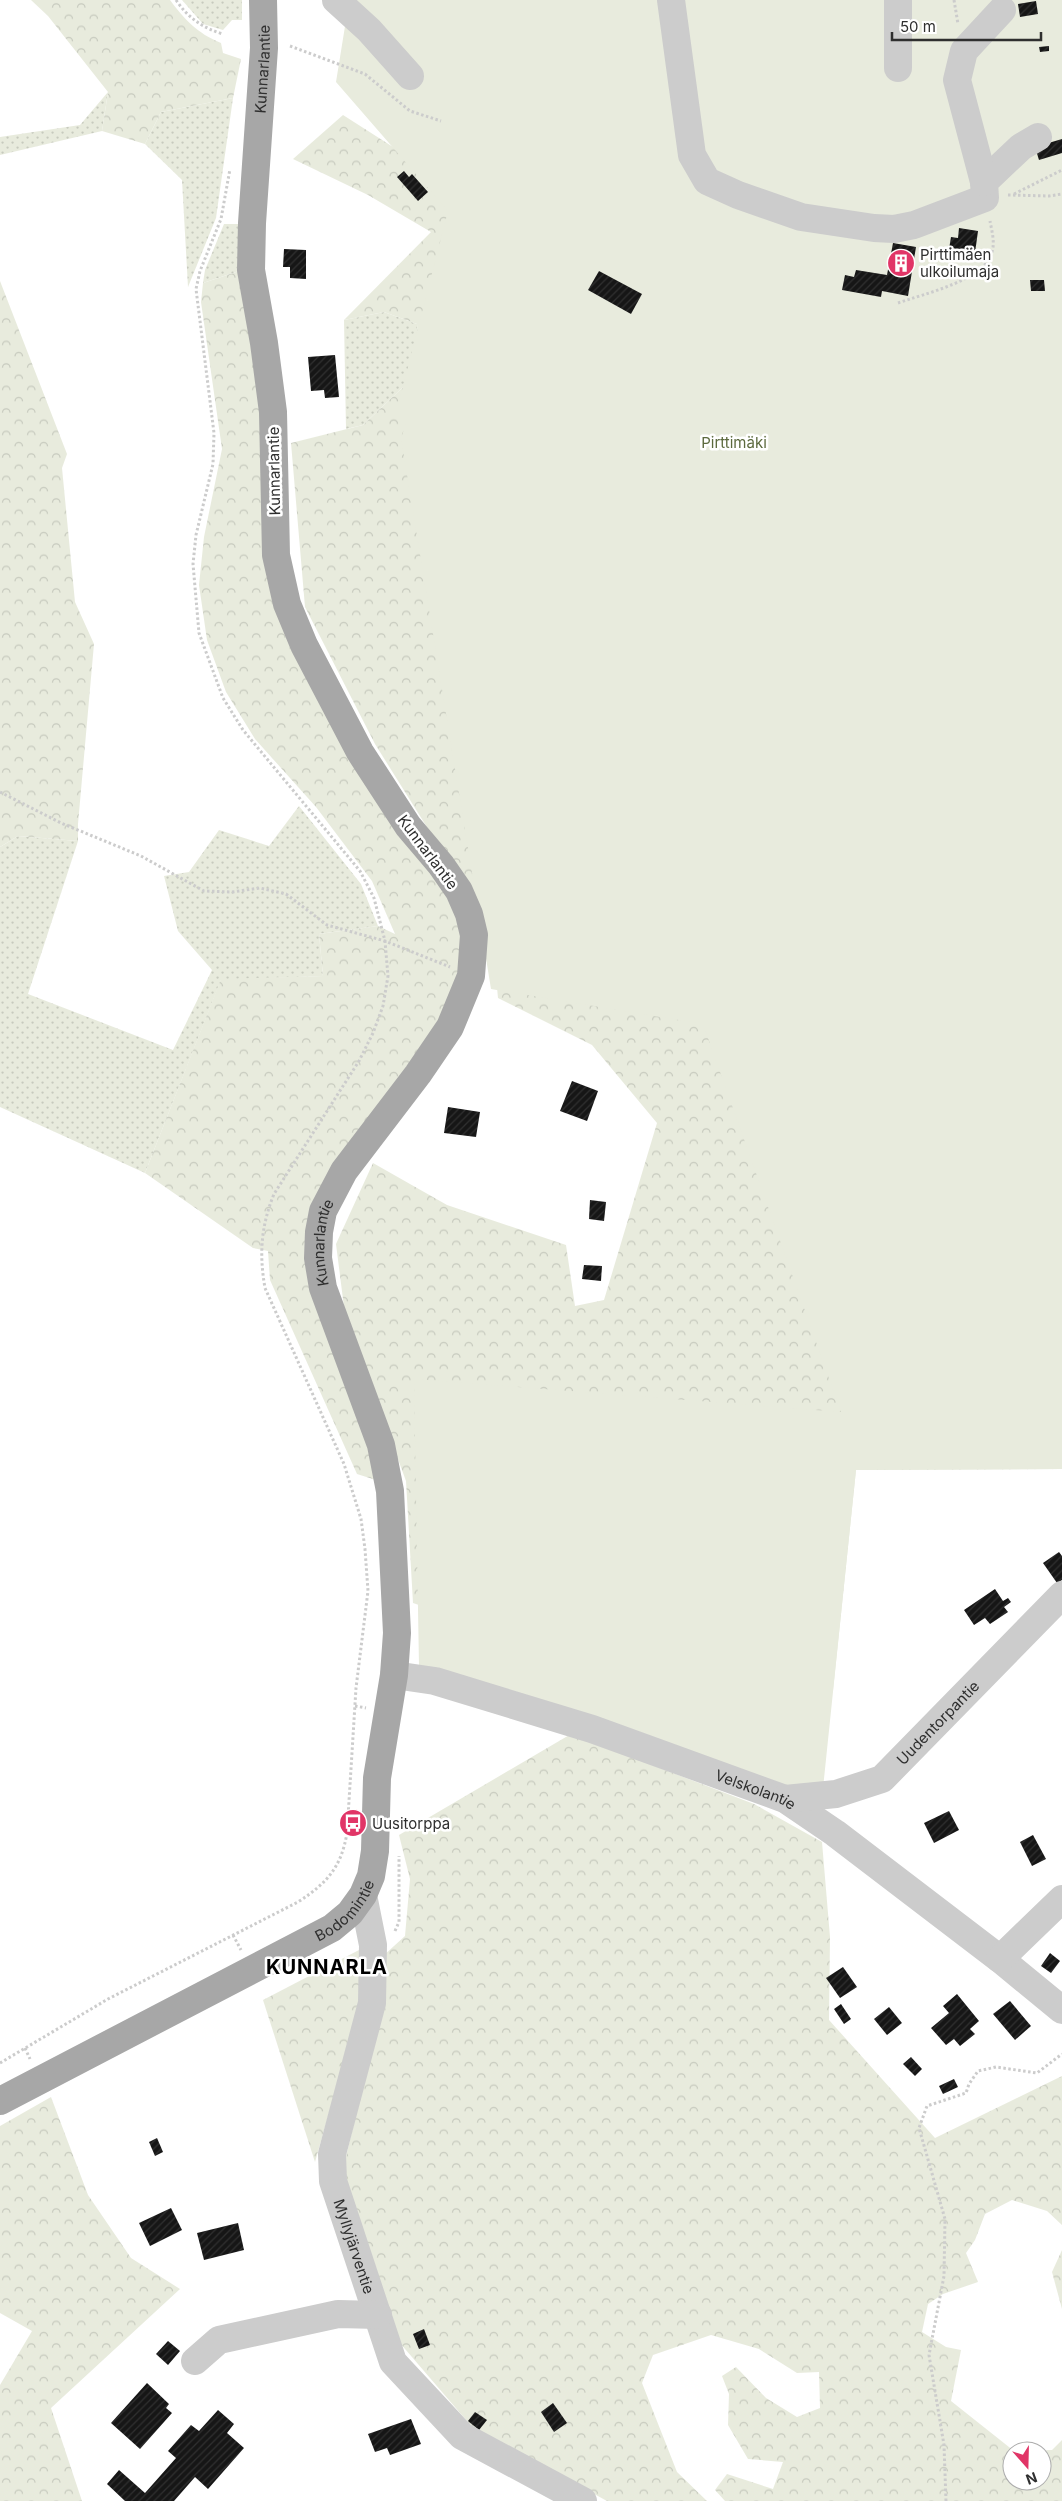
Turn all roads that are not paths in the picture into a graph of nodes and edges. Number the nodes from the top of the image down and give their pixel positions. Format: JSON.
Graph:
{"nodes":[{"id":1,"x":263,"y":0,"type":"edge"},
{"id":2,"x":336,"y":0,"type":"edge"},
{"id":3,"x":671,"y":0,"type":"edge"},
{"id":4,"x":898,"y":0,"type":"edge"},
{"id":5,"x":1002,"y":10,"type":"dead end"},
{"id":6,"x":898,"y":68,"type":"dead end"},
{"id":7,"x":410,"y":76,"type":"dead end"},
{"id":8,"x":1038,"y":138,"type":"dead end"},
{"id":9,"x":985,"y":190,"type":"junction"},
{"id":10,"x":1062,"y":1595,"type":"edge"},
{"id":11,"x":394,"y":1675,"type":"junction"},
{"id":12,"x":785,"y":1799,"type":"junction"},
{"id":13,"x":363,"y":1895,"type":"junction"},
{"id":14,"x":1062,"y":1899,"type":"edge"},
{"id":15,"x":1000,"y":1959,"type":"junction"},
{"id":16,"x":1062,"y":2010,"type":"edge"},
{"id":17,"x":0,"y":2101,"type":"edge"},
{"id":18,"x":378,"y":2315,"type":"junction"},
{"id":19,"x":195,"y":2361,"type":"dead end"},
{"id":20,"x":583,"y":2501,"type":"edge"}],
"edges":[{"from":1,"to":11,"type":"main road","name":"Kunnarlantie"},
{"from":2,"to":7,"type":"street"},
{"from":3,"to":9,"type":"street"},
{"from":4,"to":6,"type":"street"},
{"from":5,"to":9,"type":"street"},
{"from":8,"to":9,"type":"street"},
{"from":10,"to":12,"type":"street","name":"Uudentorpantie"},
{"from":11,"to":12,"type":"street","name":"Velskolantie"},
{"from":11,"to":13,"type":"main road","name":"Bodomintie"},
{"from":12,"to":15,"type":"street","name":"Velskolantie"},
{"from":13,"to":17,"type":"main road","name":"Bodomintie"},
{"from":13,"to":18,"type":"street","name":"Myllyjärventie"},
{"from":14,"to":15,"type":"street"},
{"from":15,"to":16,"type":"street","name":"Velskolantie"},
{"from":18,"to":19,"type":"street"},
{"from":18,"to":20,"type":"street","name":"Myllyjärventie"}]}
